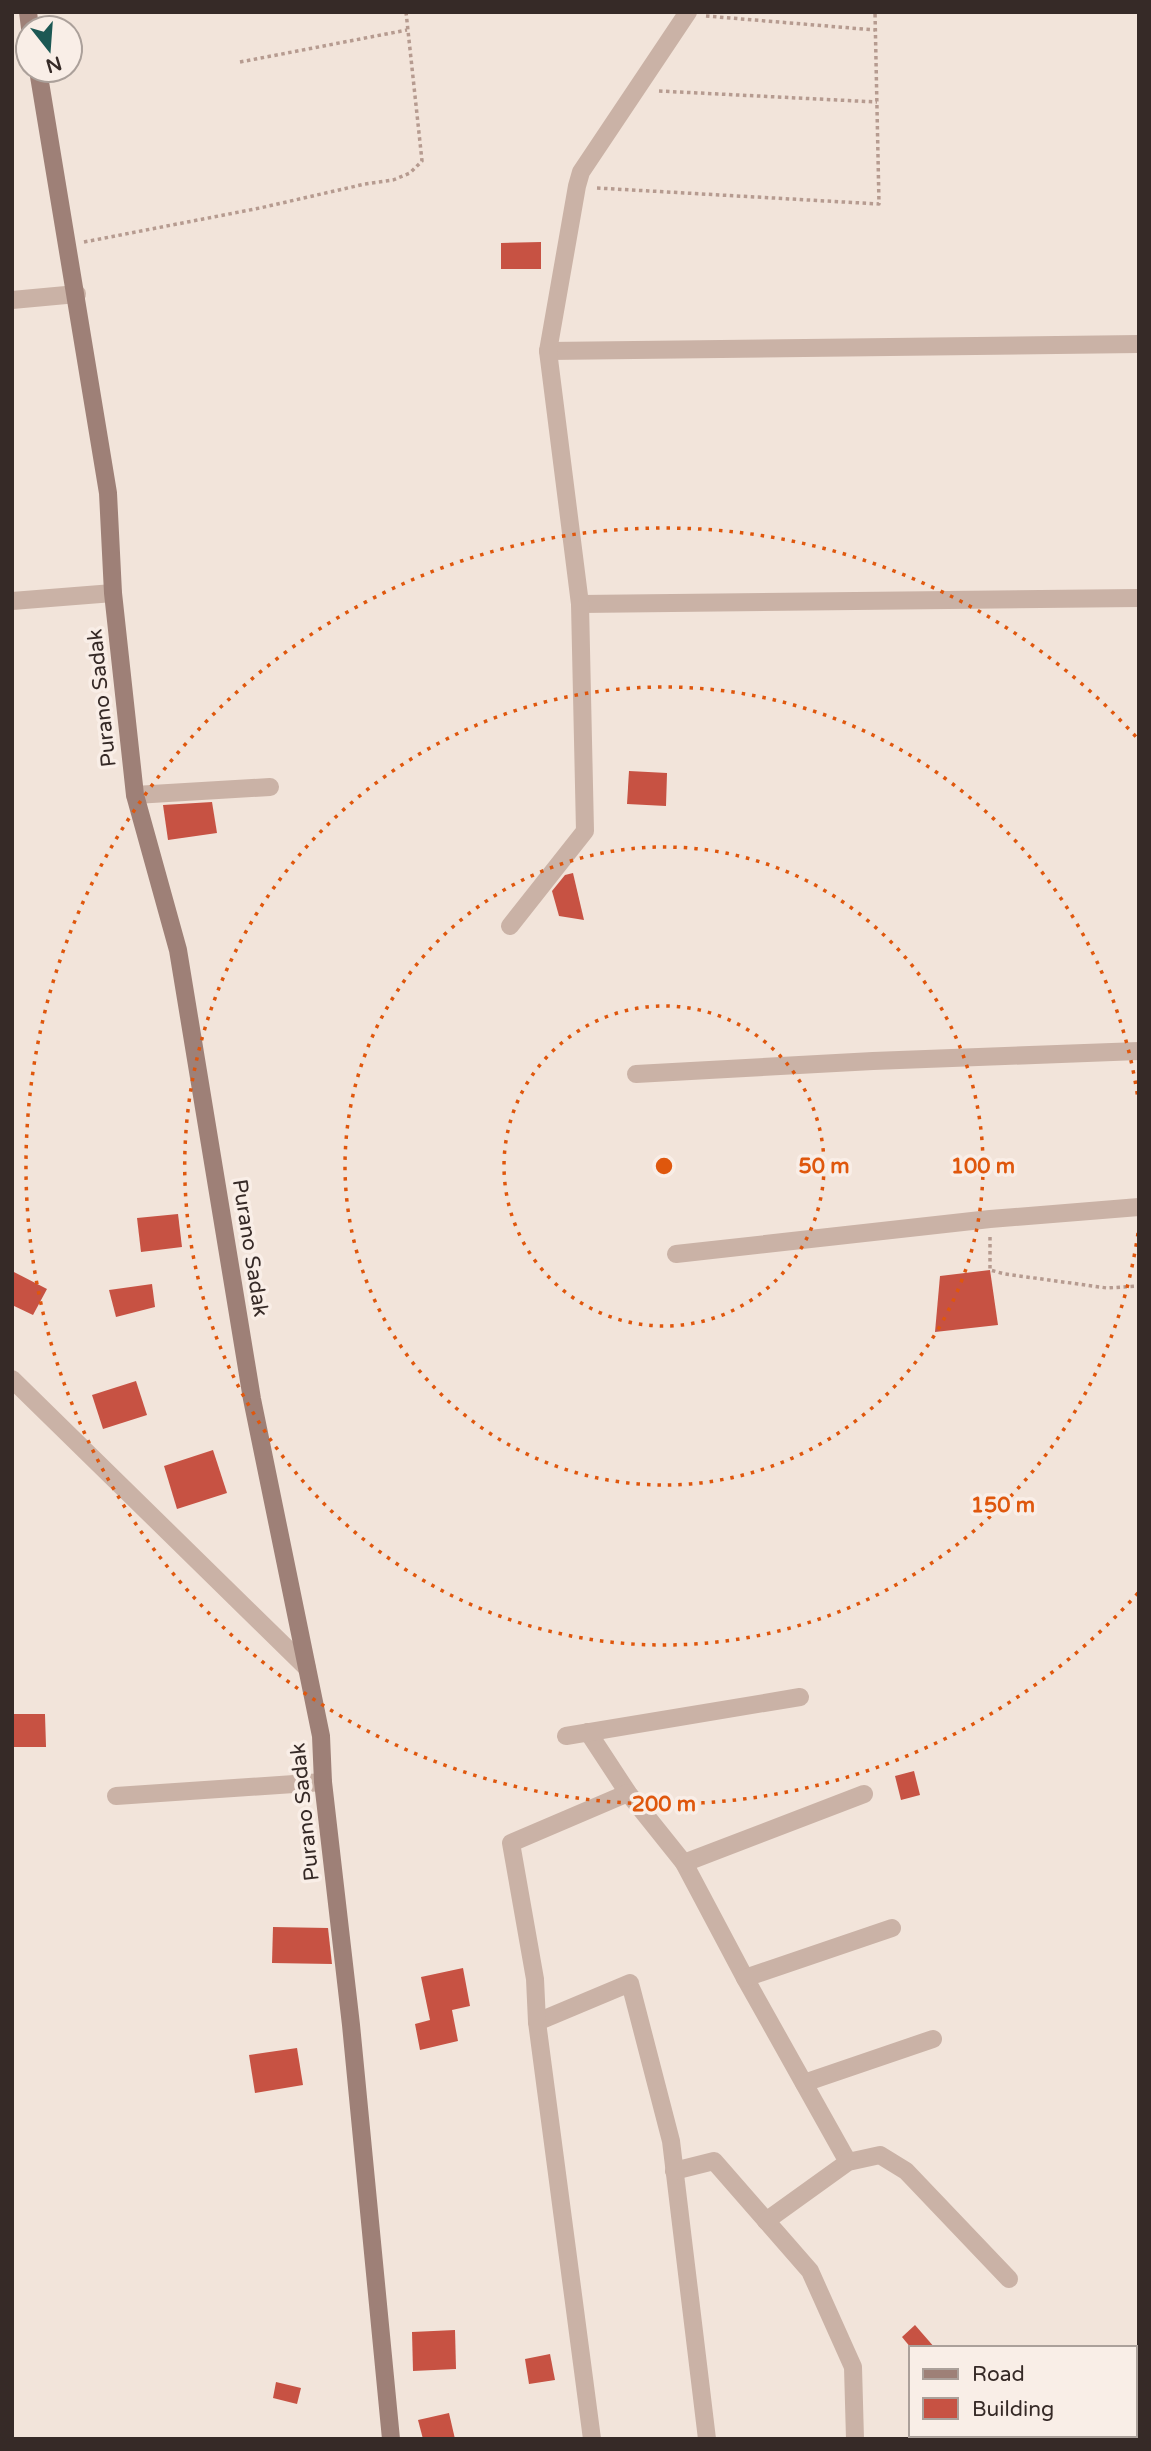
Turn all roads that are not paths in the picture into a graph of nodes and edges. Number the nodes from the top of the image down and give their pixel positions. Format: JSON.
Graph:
{"nodes":[{"id":1,"x":687,"y":13,"type":"edge"},
{"id":2,"x":40,"y":84,"type":"edge"},
{"id":3,"x":77,"y":293,"type":"junction"},
{"id":4,"x":12,"y":300,"type":"edge"},
{"id":5,"x":1139,"y":344,"type":"edge"},
{"id":6,"x":548,"y":351,"type":"junction"},
{"id":7,"x":113,"y":593,"type":"junction"},
{"id":8,"x":1139,"y":598,"type":"edge"},
{"id":9,"x":12,"y":601,"type":"edge"},
{"id":10,"x":580,"y":604,"type":"junction"},
{"id":11,"x":270,"y":787,"type":"dead end"},
{"id":12,"x":135,"y":795,"type":"junction"},
{"id":13,"x":510,"y":926,"type":"dead end"},
{"id":14,"x":1139,"y":1051,"type":"edge"},
{"id":15,"x":636,"y":1074,"type":"dead end"},
{"id":16,"x":1139,"y":1207,"type":"edge"},
{"id":17,"x":676,"y":1254,"type":"dead end"},
{"id":18,"x":13,"y":1385,"type":"edge"},
{"id":19,"x":307,"y":1668,"type":"junction"},
{"id":20,"x":800,"y":1697,"type":"dead end"},
{"id":21,"x":587,"y":1732,"type":"junction"},
{"id":22,"x":566,"y":1737,"type":"dead end"},
{"id":23,"x":323,"y":1782,"type":"junction"},
{"id":24,"x":628,"y":1793,"type":"junction"},
{"id":25,"x":864,"y":1794,"type":"dead end"},
{"id":26,"x":116,"y":1796,"type":"dead end"},
{"id":27,"x":684,"y":1863,"type":"junction"},
{"id":28,"x":892,"y":1928,"type":"dead end"},
{"id":29,"x":745,"y":1978,"type":"junction"},
{"id":30,"x":537,"y":2022,"type":"junction"},
{"id":31,"x":933,"y":2039,"type":"dead end"},
{"id":32,"x":804,"y":2083,"type":"junction"},
{"id":33,"x":848,"y":2162,"type":"junction"},
{"id":34,"x":674,"y":2171,"type":"junction"},
{"id":35,"x":766,"y":2221,"type":"junction"},
{"id":36,"x":1009,"y":2279,"type":"dead end"},
{"id":37,"x":391,"y":2439,"type":"edge"},
{"id":38,"x":592,"y":2439,"type":"edge"},
{"id":39,"x":707,"y":2439,"type":"edge"},
{"id":40,"x":855,"y":2439,"type":"edge"}],
"edges":[{"from":1,"to":6,"type":"street"},
{"from":2,"to":3,"type":"main road","name":"Purano Sadak"},
{"from":3,"to":4,"type":"street"},
{"from":3,"to":7,"type":"main road","name":"Purano Sadak"},
{"from":5,"to":6,"type":"street"},
{"from":6,"to":10,"type":"street"},
{"from":7,"to":9,"type":"street"},
{"from":7,"to":12,"type":"main road","name":"Purano Sadak"},
{"from":8,"to":10,"type":"street"},
{"from":10,"to":13,"type":"street"},
{"from":11,"to":12,"type":"street"},
{"from":12,"to":19,"type":"main road","name":"Purano Sadak"},
{"from":14,"to":15,"type":"street"},
{"from":16,"to":17,"type":"street"},
{"from":18,"to":19,"type":"street"},
{"from":19,"to":23,"type":"main road","name":"Purano Sadak"},
{"from":20,"to":21,"type":"street"},
{"from":21,"to":22,"type":"street"},
{"from":21,"to":24,"type":"street"},
{"from":23,"to":26,"type":"street"},
{"from":23,"to":37,"type":"main road","name":"Purano Sadak"},
{"from":24,"to":27,"type":"street"},
{"from":24,"to":30,"type":"street"},
{"from":25,"to":27,"type":"street"},
{"from":27,"to":29,"type":"street"},
{"from":28,"to":29,"type":"street"},
{"from":29,"to":32,"type":"street"},
{"from":30,"to":34,"type":"street"},
{"from":30,"to":38,"type":"street"},
{"from":31,"to":32,"type":"street"},
{"from":32,"to":33,"type":"street"},
{"from":33,"to":35,"type":"street"},
{"from":33,"to":36,"type":"street"},
{"from":34,"to":35,"type":"street"},
{"from":34,"to":39,"type":"street"},
{"from":35,"to":40,"type":"street"}]}
